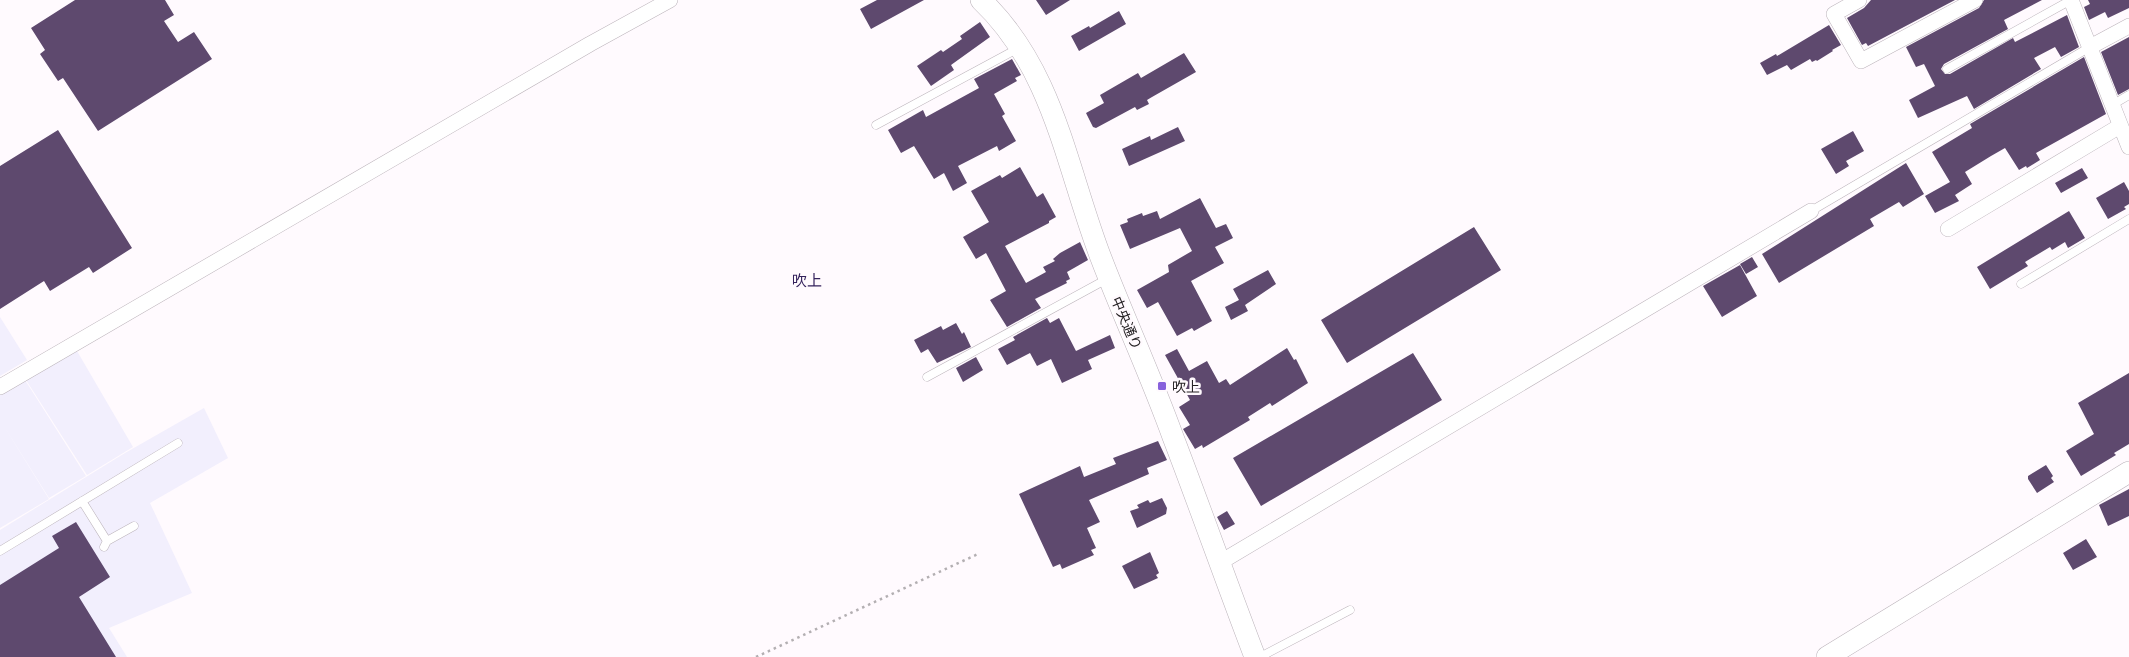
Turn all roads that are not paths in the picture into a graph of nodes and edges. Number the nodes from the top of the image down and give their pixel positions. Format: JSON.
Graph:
{"nodes":[{"id":1,"x":670,"y":0,"type":"edge"},
{"id":2,"x":981,"y":0,"type":"edge"},
{"id":3,"x":1859,"y":0,"type":"edge"},
{"id":4,"x":1975,"y":0,"type":"edge"},
{"id":5,"x":2071,"y":0,"type":"edge"},
{"id":6,"x":2129,"y":26,"type":"edge"},
{"id":7,"x":2090,"y":46,"type":"junction"},
{"id":8,"x":1020,"y":47,"type":"junction"},
{"id":9,"x":1947,"y":69,"type":"dead end"},
{"id":10,"x":2129,"y":95,"type":"edge"},
{"id":11,"x":2112,"y":105,"type":"junction"},
{"id":12,"x":876,"y":125,"type":"dead end"},
{"id":13,"x":2120,"y":126,"type":"junction"},
{"id":14,"x":2129,"y":147,"type":"edge"},
{"id":15,"x":1812,"y":211,"type":"joint"},
{"id":16,"x":2129,"y":219,"type":"edge"},
{"id":17,"x":1948,"y":230,"type":"dead end"},
{"id":18,"x":1108,"y":278,"type":"junction"},
{"id":19,"x":2021,"y":284,"type":"dead end"},
{"id":20,"x":927,"y":377,"type":"dead end"},
{"id":21,"x":0,"y":387,"type":"edge"},
{"id":22,"x":178,"y":443,"type":"dead end"},
{"id":23,"x":2129,"y":472,"type":"edge"},
{"id":24,"x":82,"y":501,"type":"junction"},
{"id":25,"x":134,"y":526,"type":"dead end"},
{"id":26,"x":0,"y":551,"type":"edge"},
{"id":27,"x":1219,"y":564,"type":"junction"},
{"id":28,"x":1350,"y":610,"type":"dead end"},
{"id":29,"x":1254,"y":657,"type":"edge"},
{"id":30,"x":1260,"y":657,"type":"edge"},
{"id":31,"x":1827,"y":657,"type":"edge"}],
"edges":[{"from":1,"to":21,"type":"street"},
{"from":2,"to":8,"type":"street","name":"中央通り"},
{"from":3,"to":4,"type":"street"},
{"from":5,"to":7,"type":"street"},
{"from":5,"to":9,"type":"lane"},
{"from":6,"to":7,"type":"street"},
{"from":7,"to":11,"type":"street"},
{"from":7,"to":15,"type":"lane"},
{"from":8,"to":12,"type":"lane"},
{"from":8,"to":18,"type":"street","name":"中央通り"},
{"from":10,"to":11,"type":"lane"},
{"from":11,"to":13,"type":"street"},
{"from":13,"to":14,"type":"street"},
{"from":13,"to":17,"type":"street"},
{"from":15,"to":27,"type":"street"},
{"from":16,"to":19,"type":"lane"},
{"from":18,"to":20,"type":"lane"},
{"from":18,"to":27,"type":"street","name":"中央通り"},
{"from":22,"to":24,"type":"lane"},
{"from":23,"to":31,"type":"street"},
{"from":24,"to":25,"type":"lane"},
{"from":24,"to":26,"type":"lane"},
{"from":27,"to":29,"type":"street","name":"中央通り"},
{"from":28,"to":30,"type":"lane"}]}
